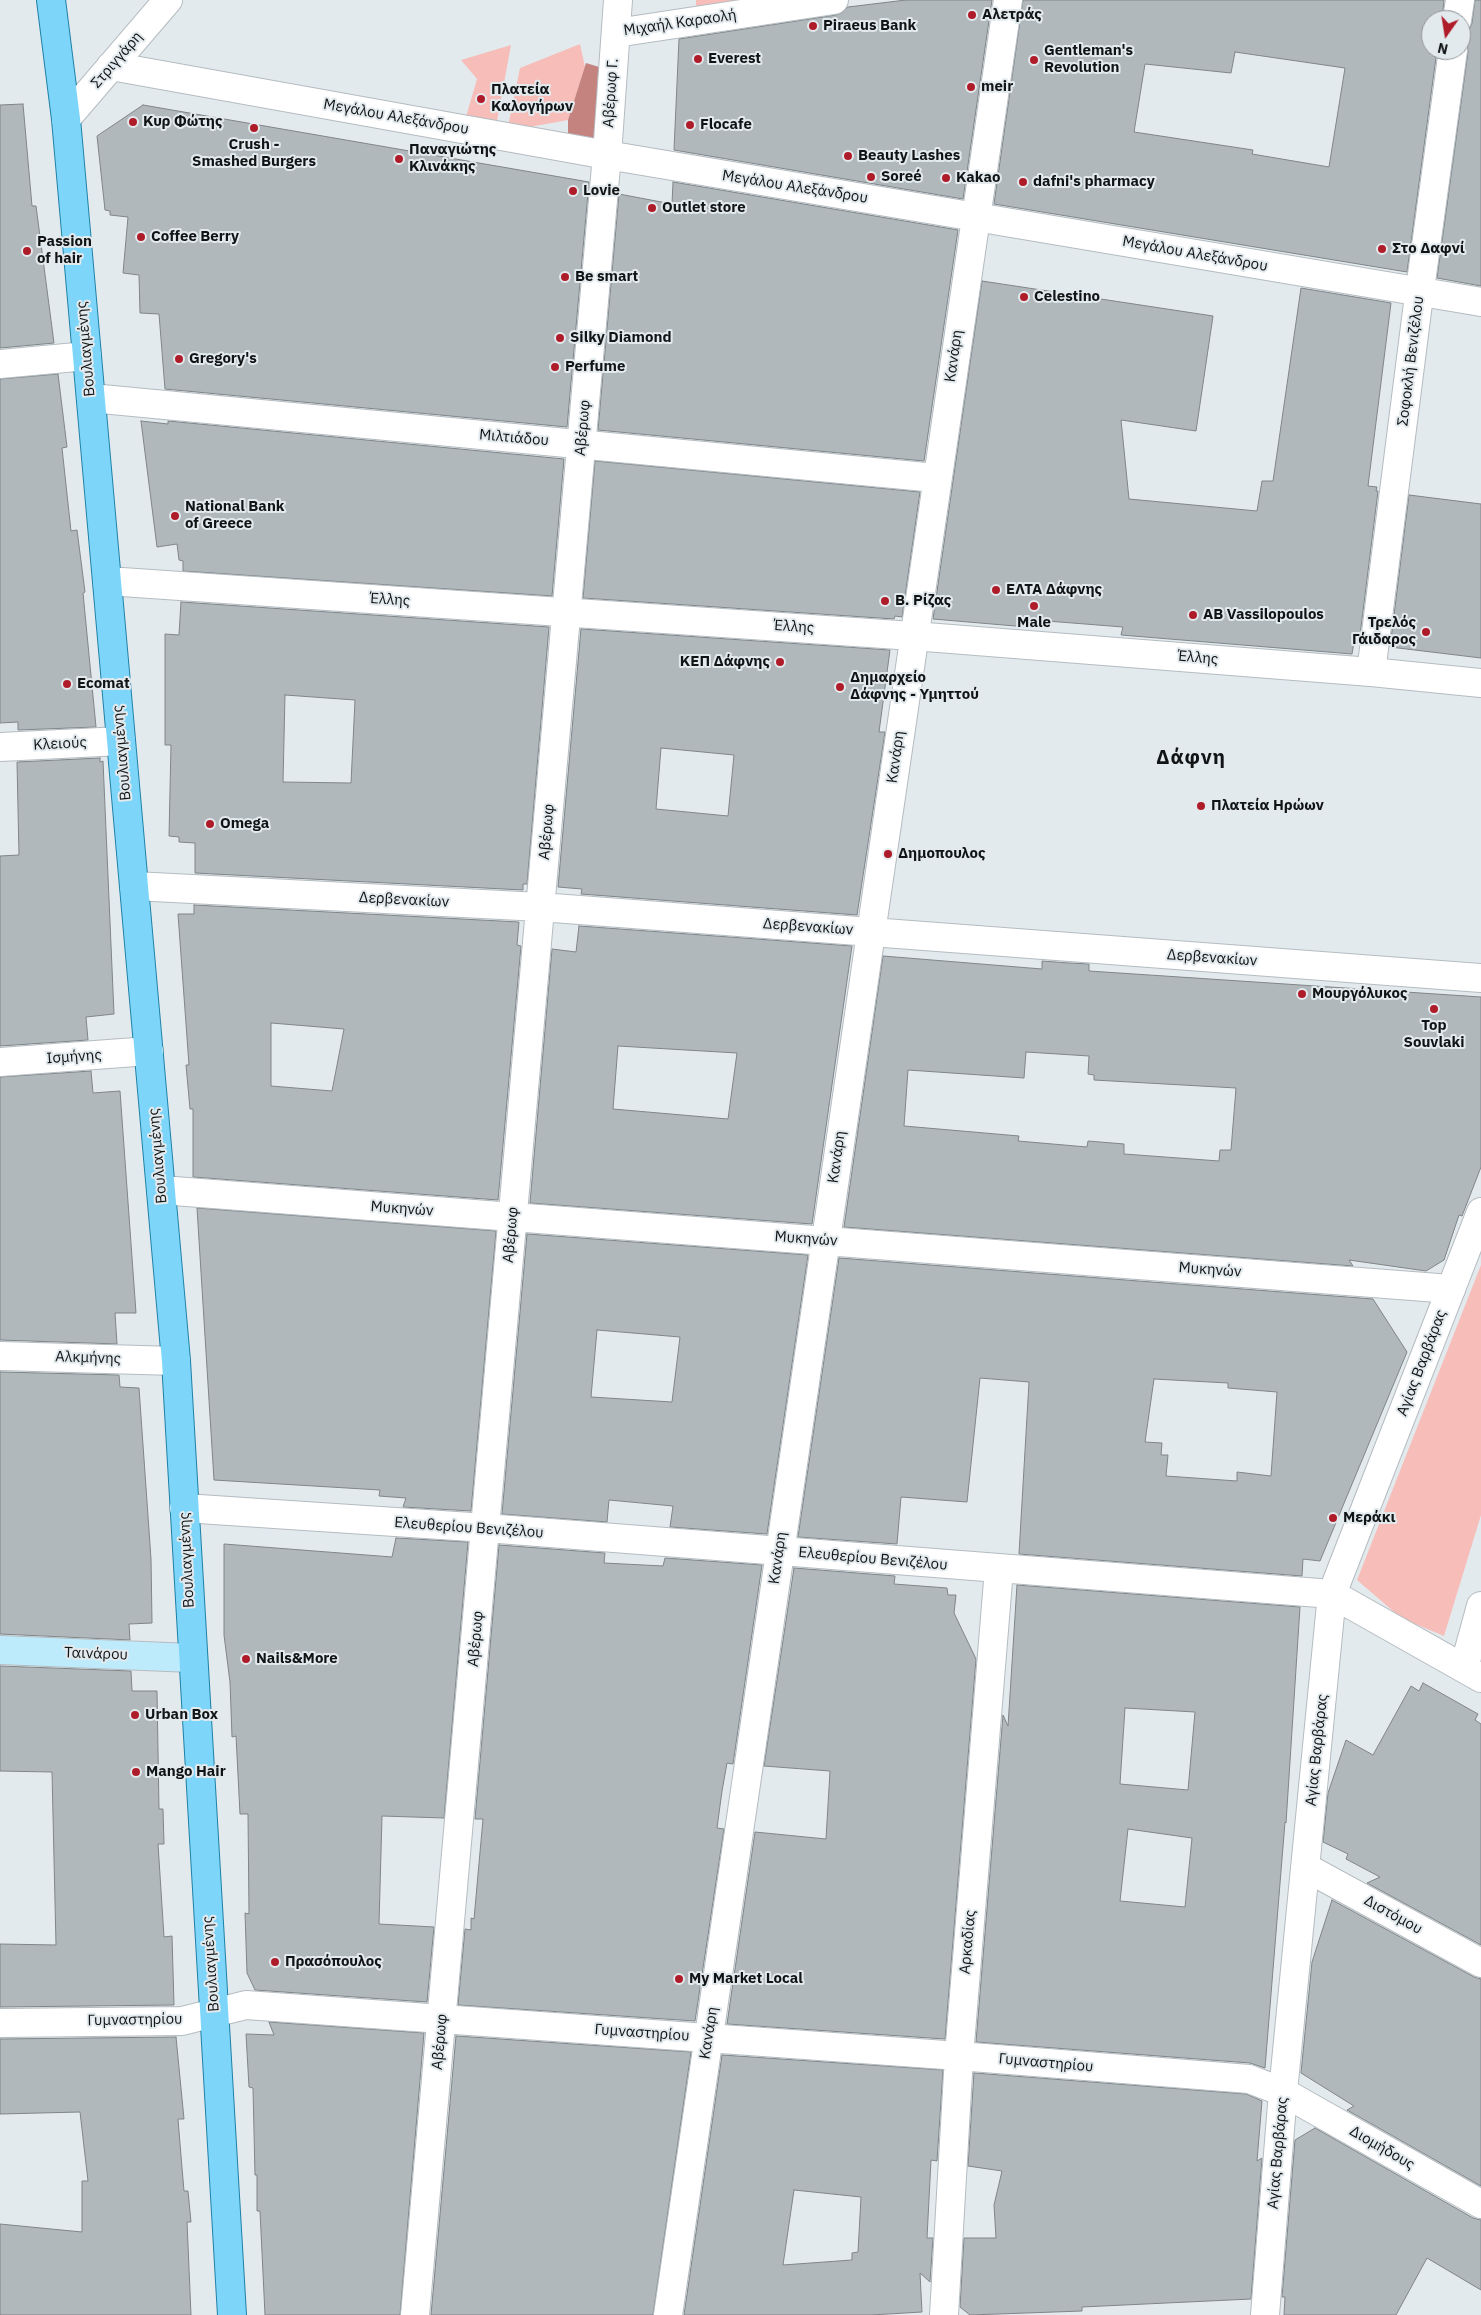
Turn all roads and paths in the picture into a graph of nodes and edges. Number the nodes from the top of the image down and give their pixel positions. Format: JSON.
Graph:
{"nodes":[{"id":1,"x":51,"y":0,"type":"edge"},
{"id":2,"x":168,"y":0,"type":"edge"},
{"id":3,"x":618,"y":0,"type":"edge"},
{"id":4,"x":834,"y":0,"type":"edge"},
{"id":5,"x":1008,"y":0,"type":"edge"},
{"id":6,"x":616,"y":33,"type":"junction"},
{"id":7,"x":1452,"y":60,"type":"edge"},
{"id":8,"x":110,"y":66,"type":"junction"},
{"id":9,"x":66,"y":119,"type":"junction"},
{"id":10,"x":607,"y":155,"type":"junction"},
{"id":11,"x":974,"y":217,"type":"junction"},
{"id":12,"x":1420,"y":292,"type":"junction"},
{"id":13,"x":1481,"y":302,"type":"edge"},
{"id":14,"x":87,"y":356,"type":"junction"},
{"id":15,"x":0,"y":364,"type":"edge"},
{"id":16,"x":91,"y":398,"type":"junction"},
{"id":17,"x":582,"y":444,"type":"junction"},
{"id":18,"x":936,"y":478,"type":"junction"},
{"id":19,"x":107,"y":581,"type":"junction"},
{"id":20,"x":567,"y":612,"type":"junction"},
{"id":21,"x":913,"y":636,"type":"junction"},
{"id":22,"x":1371,"y":672,"type":"junction"},
{"id":23,"x":1481,"y":683,"type":"edge"},
{"id":24,"x":121,"y":741,"type":"junction"},
{"id":25,"x":0,"y":748,"type":"edge"},
{"id":26,"x":134,"y":886,"type":"junction"},
{"id":27,"x":540,"y":907,"type":"junction"},
{"id":28,"x":870,"y":931,"type":"junction"},
{"id":29,"x":1481,"y":978,"type":"edge"},
{"id":30,"x":149,"y":1051,"type":"junction"},
{"id":31,"x":0,"y":1062,"type":"edge"},
{"id":32,"x":161,"y":1190,"type":"junction"},
{"id":33,"x":1481,"y":1212,"type":"edge"},
{"id":34,"x":513,"y":1217,"type":"junction"},
{"id":35,"x":825,"y":1240,"type":"junction"},
{"id":36,"x":1451,"y":1289,"type":"junction"},
{"id":37,"x":0,"y":1356,"type":"edge"},
{"id":38,"x":176,"y":1360,"type":"junction"},
{"id":39,"x":184,"y":1508,"type":"junction"},
{"id":40,"x":486,"y":1528,"type":"junction"},
{"id":41,"x":779,"y":1552,"type":"junction"},
{"id":42,"x":998,"y":1569,"type":"junction"},
{"id":43,"x":1332,"y":1594,"type":"junction"},
{"id":44,"x":1481,"y":1606,"type":"edge"},
{"id":45,"x":0,"y":1650,"type":"edge"},
{"id":46,"x":192,"y":1658,"type":"junction"},
{"id":47,"x":1472,"y":1673,"type":"edge"},
{"id":48,"x":1305,"y":1867,"type":"junction"},
{"id":49,"x":1481,"y":1963,"type":"edge"},
{"id":50,"x":214,"y":2014,"type":"junction"},
{"id":51,"x":442,"y":2020,"type":"junction"},
{"id":52,"x":0,"y":2023,"type":"edge"},
{"id":53,"x":708,"y":2038,"type":"junction"},
{"id":54,"x":959,"y":2056,"type":"junction"},
{"id":55,"x":1283,"y":2092,"type":"junction"},
{"id":56,"x":1481,"y":2204,"type":"edge"},
{"id":57,"x":232,"y":2315,"type":"edge"},
{"id":58,"x":415,"y":2315,"type":"edge"},
{"id":59,"x":668,"y":2315,"type":"edge"},
{"id":60,"x":944,"y":2315,"type":"edge"},
{"id":61,"x":1265,"y":2315,"type":"edge"}],
"edges":[{"from":1,"to":9,"type":"main road","name":"Βουλιαγμένης"},
{"from":2,"to":8,"type":"street","name":"Στριγγάρη"},
{"from":3,"to":6,"type":"street","name":"Αβέρωφ Γ."},
{"from":4,"to":6,"type":"street","name":"Μιχαήλ Καραολή"},
{"from":5,"to":11,"type":"street","name":"Κανάρη"},
{"from":6,"to":10,"type":"street","name":"Αβέρωφ Γ."},
{"from":7,"to":12,"type":"street","name":"Σοφοκλή Βενιζέλου"},
{"from":8,"to":9,"type":"street","name":"Στριγγάρη"},
{"from":8,"to":10,"type":"street","name":"Μεγάλου Αλεξάνδρου"},
{"from":9,"to":14,"type":"main road","name":"Βουλιαγμένης"},
{"from":10,"to":11,"type":"street","name":"Μεγάλου Αλεξάνδρου"},
{"from":10,"to":17,"type":"street","name":"Αβέρωφ"},
{"from":11,"to":12,"type":"street","name":"Μεγάλου Αλεξάνδρου"},
{"from":11,"to":18,"type":"street","name":"Κανάρη"},
{"from":12,"to":13,"type":"street","name":"Μεγάλου Αλεξάνδρου"},
{"from":12,"to":22,"type":"street","name":"Σοφοκλή Βενιζέλου"},
{"from":14,"to":15,"type":"street"},
{"from":14,"to":16,"type":"main road","name":"Βουλιαγμένης"},
{"from":16,"to":17,"type":"street","name":"Μιλτιάδου"},
{"from":16,"to":19,"type":"main road","name":"Βουλιαγμένης"},
{"from":17,"to":18,"type":"street","name":"Μιλτιάδου"},
{"from":17,"to":20,"type":"street","name":"Αβέρωφ"},
{"from":18,"to":21,"type":"street","name":"Κανάρη"},
{"from":19,"to":20,"type":"street","name":"Έλλης"},
{"from":19,"to":24,"type":"main road","name":"Βουλιαγμένης"},
{"from":20,"to":21,"type":"street","name":"Έλλης"},
{"from":20,"to":27,"type":"street","name":"Αβέρωφ"},
{"from":21,"to":22,"type":"street","name":"Έλλης"},
{"from":21,"to":28,"type":"street","name":"Κανάρη"},
{"from":22,"to":23,"type":"street","name":"Έλλης"},
{"from":24,"to":25,"type":"street","name":"Κλειούς"},
{"from":24,"to":26,"type":"main road","name":"Βουλιαγμένης"},
{"from":26,"to":27,"type":"street","name":"Δερβενακίων"},
{"from":26,"to":30,"type":"main road","name":"Βουλιαγμένης"},
{"from":27,"to":28,"type":"street","name":"Δερβενακίων"},
{"from":27,"to":34,"type":"street","name":"Αβέρωφ"},
{"from":28,"to":29,"type":"street","name":"Δερβενακίων"},
{"from":28,"to":35,"type":"street","name":"Κανάρη"},
{"from":30,"to":31,"type":"street","name":"Ισμήνης"},
{"from":30,"to":32,"type":"main road","name":"Βουλιαγμένης"},
{"from":32,"to":34,"type":"street","name":"Μυκηνών"},
{"from":32,"to":38,"type":"main road","name":"Βουλιαγμένης"},
{"from":33,"to":36,"type":"street","name":"Αγίας Βαρβάρας"},
{"from":34,"to":35,"type":"street","name":"Μυκηνών"},
{"from":34,"to":40,"type":"street","name":"Αβέρωφ"},
{"from":35,"to":36,"type":"street","name":"Μυκηνών"},
{"from":35,"to":41,"type":"street","name":"Κανάρη"},
{"from":36,"to":43,"type":"street","name":"Αγίας Βαρβάρας"},
{"from":37,"to":38,"type":"street","name":"Αλκμήνης"},
{"from":38,"to":39,"type":"main road","name":"Βουλιαγμένης"},
{"from":39,"to":40,"type":"street","name":"Ελευθερίου Βενιζέλου"},
{"from":39,"to":46,"type":"main road","name":"Βουλιαγμένης"},
{"from":40,"to":41,"type":"street","name":"Ελευθερίου Βενιζέλου"},
{"from":40,"to":51,"type":"street","name":"Αβέρωφ"},
{"from":41,"to":42,"type":"street","name":"Ελευθερίου Βενιζέλου"},
{"from":41,"to":53,"type":"street","name":"Κανάρη"},
{"from":42,"to":43,"type":"street","name":"Ελευθερίου Βενιζέλου"},
{"from":42,"to":54,"type":"street","name":"Αρκαδίας"},
{"from":43,"to":47,"type":"street","name":"Ελευθερίου Βενιζέλου"},
{"from":43,"to":48,"type":"street","name":"Αγίας Βαρβάρας"},
{"from":44,"to":47,"type":"street"},
{"from":45,"to":46,"type":"main road","name":"Ταινάρου"},
{"from":46,"to":50,"type":"main road","name":"Βουλιαγμένης"},
{"from":48,"to":49,"type":"street","name":"Διστόμου"},
{"from":48,"to":55,"type":"street","name":"Αγίας Βαρβάρας"},
{"from":50,"to":51,"type":"street","name":"Γυμναστηρίου"},
{"from":50,"to":52,"type":"street","name":"Γυμναστηρίου"},
{"from":50,"to":57,"type":"main road","name":"Βουλιαγμένης"},
{"from":51,"to":53,"type":"street","name":"Γυμναστηρίου"},
{"from":51,"to":58,"type":"street","name":"Αβέρωφ"},
{"from":53,"to":54,"type":"street","name":"Γυμναστηρίου"},
{"from":53,"to":59,"type":"street","name":"Κανάρη"},
{"from":54,"to":55,"type":"street","name":"Γυμναστηρίου"},
{"from":54,"to":60,"type":"street","name":"Αρκαδίας"},
{"from":55,"to":56,"type":"street","name":"Διομήδους"},
{"from":55,"to":61,"type":"street","name":"Αγίας Βαρβάρας"}]}
